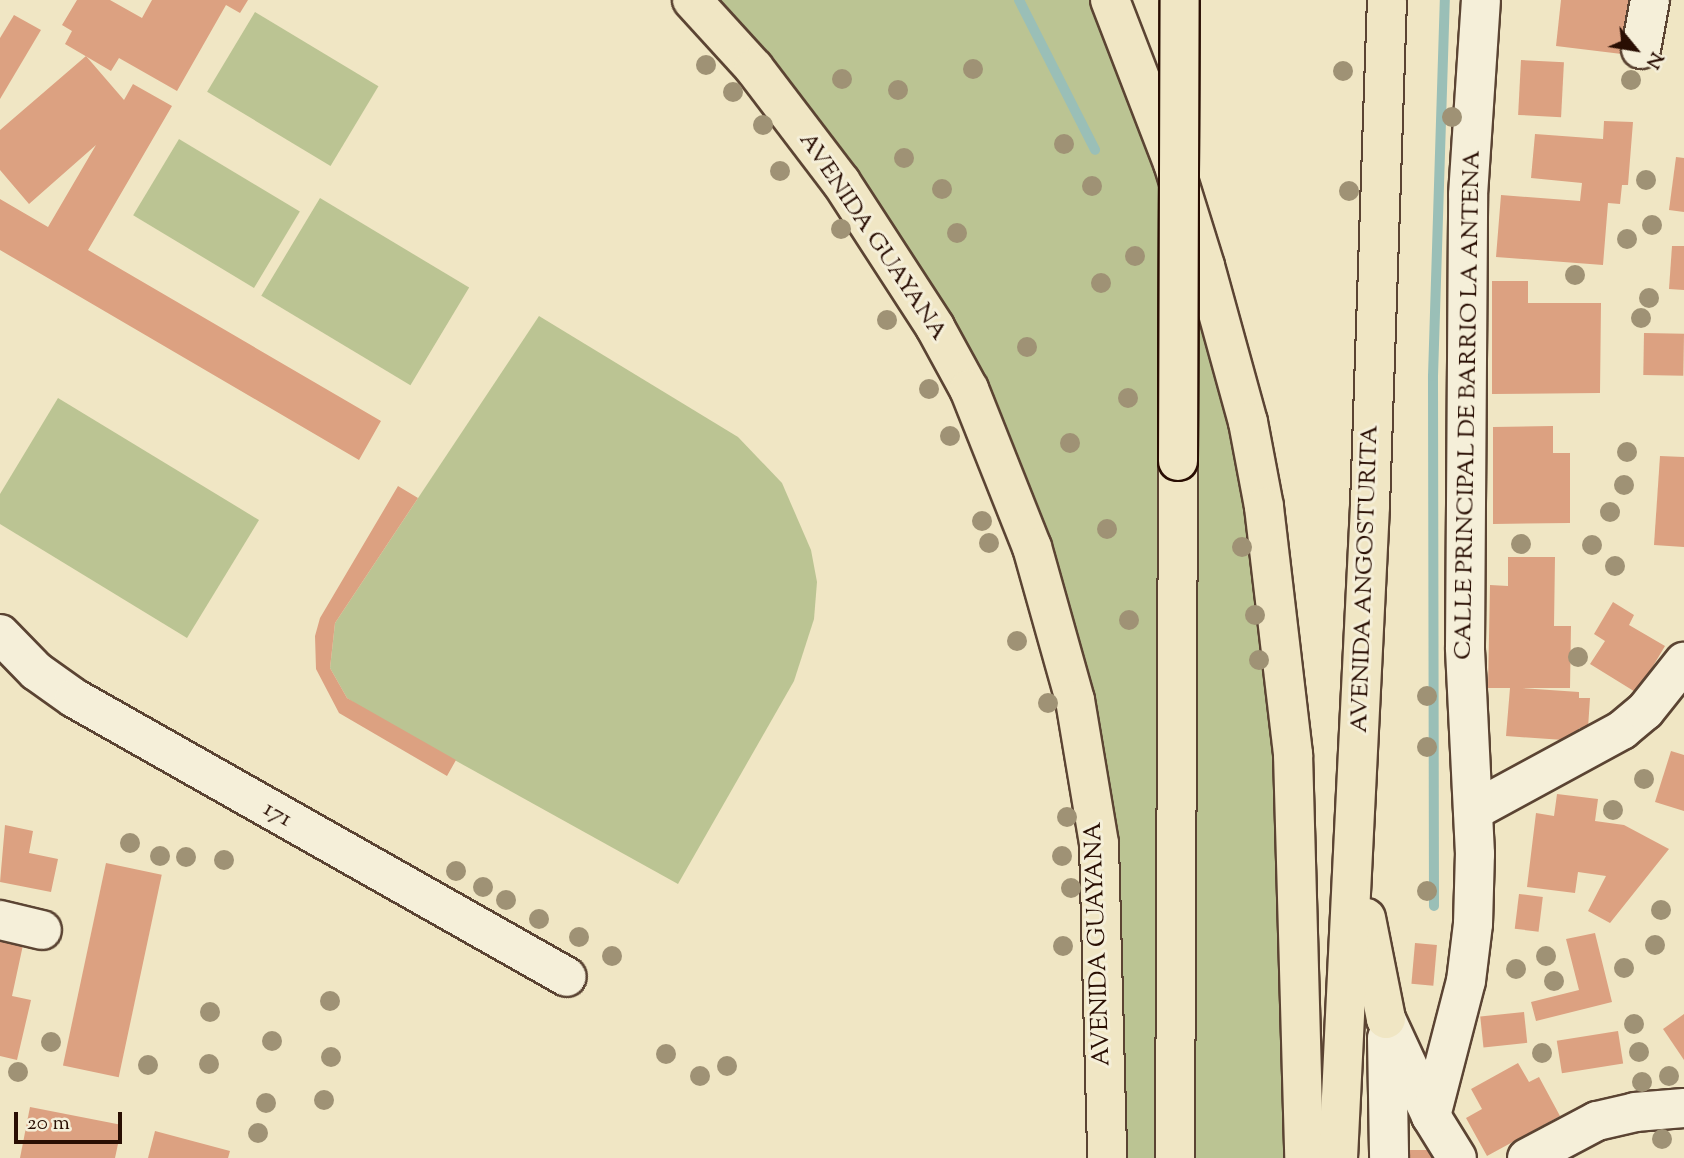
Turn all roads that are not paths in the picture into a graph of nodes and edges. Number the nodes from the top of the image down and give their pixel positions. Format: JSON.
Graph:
{"nodes":[{"id":1,"x":692,"y":0,"type":"edge"},
{"id":2,"x":1110,"y":0,"type":"edge"},
{"id":3,"x":1180,"y":0,"type":"edge"},
{"id":4,"x":1387,"y":0,"type":"edge"},
{"id":5,"x":1481,"y":0,"type":"edge"},
{"id":6,"x":1650,"y":0,"type":"edge"},
{"id":7,"x":1641,"y":49,"type":"dead end"},
{"id":8,"x":0,"y":634,"type":"edge"},
{"id":9,"x":1684,"y":662,"type":"edge"},
{"id":10,"x":1473,"y":811,"type":"junction"},
{"id":11,"x":1355,"y":835,"type":"junction"},
{"id":12,"x":0,"y":920,"type":"edge"},
{"id":13,"x":42,"y":930,"type":"dead end"},
{"id":14,"x":568,"y":977,"type":"dead end"},
{"id":15,"x":1386,"y":1019,"type":"junction"},
{"id":16,"x":1684,"y":1108,"type":"edge"},
{"id":17,"x":1431,"y":1116,"type":"junction"},
{"id":18,"x":1585,"y":1143,"type":"edge"},
{"id":19,"x":1107,"y":1158,"type":"edge"},
{"id":20,"x":1175,"y":1158,"type":"edge"},
{"id":21,"x":1304,"y":1158,"type":"edge"},
{"id":22,"x":1338,"y":1158,"type":"edge"},
{"id":23,"x":1389,"y":1158,"type":"edge"},
{"id":24,"x":1457,"y":1158,"type":"edge"},
{"id":25,"x":1527,"y":1158,"type":"edge"}],
"edges":[{"from":1,"to":19,"type":"main road","name":"AVENIDA GUAYANA"},
{"from":2,"to":21,"type":"main road"},
{"from":3,"to":20,"type":"main road","bridge":true},
{"from":4,"to":11,"type":"main road","name":"AVENIDA ANGOSTURITA"},
{"from":5,"to":10,"type":"street","name":"CALLE PRINCIPAL DE BARRIO LA ANTENA"},
{"from":6,"to":7,"type":"street"},
{"from":8,"to":14,"type":"street","name":"171"},
{"from":9,"to":10,"type":"street"},
{"from":10,"to":17,"type":"street","name":"CALLE PRINCIPAL DE BARRIO LA ANTENA"},
{"from":11,"to":15,"type":"main road"},
{"from":11,"to":22,"type":"main road","name":"AVENIDA ANGOSTURITA"},
{"from":12,"to":13,"type":"street"},
{"from":15,"to":17,"type":"street"},
{"from":15,"to":23,"type":"street"},
{"from":16,"to":18,"type":"street"},
{"from":17,"to":24,"type":"street"},
{"from":18,"to":25,"type":"street"}]}
